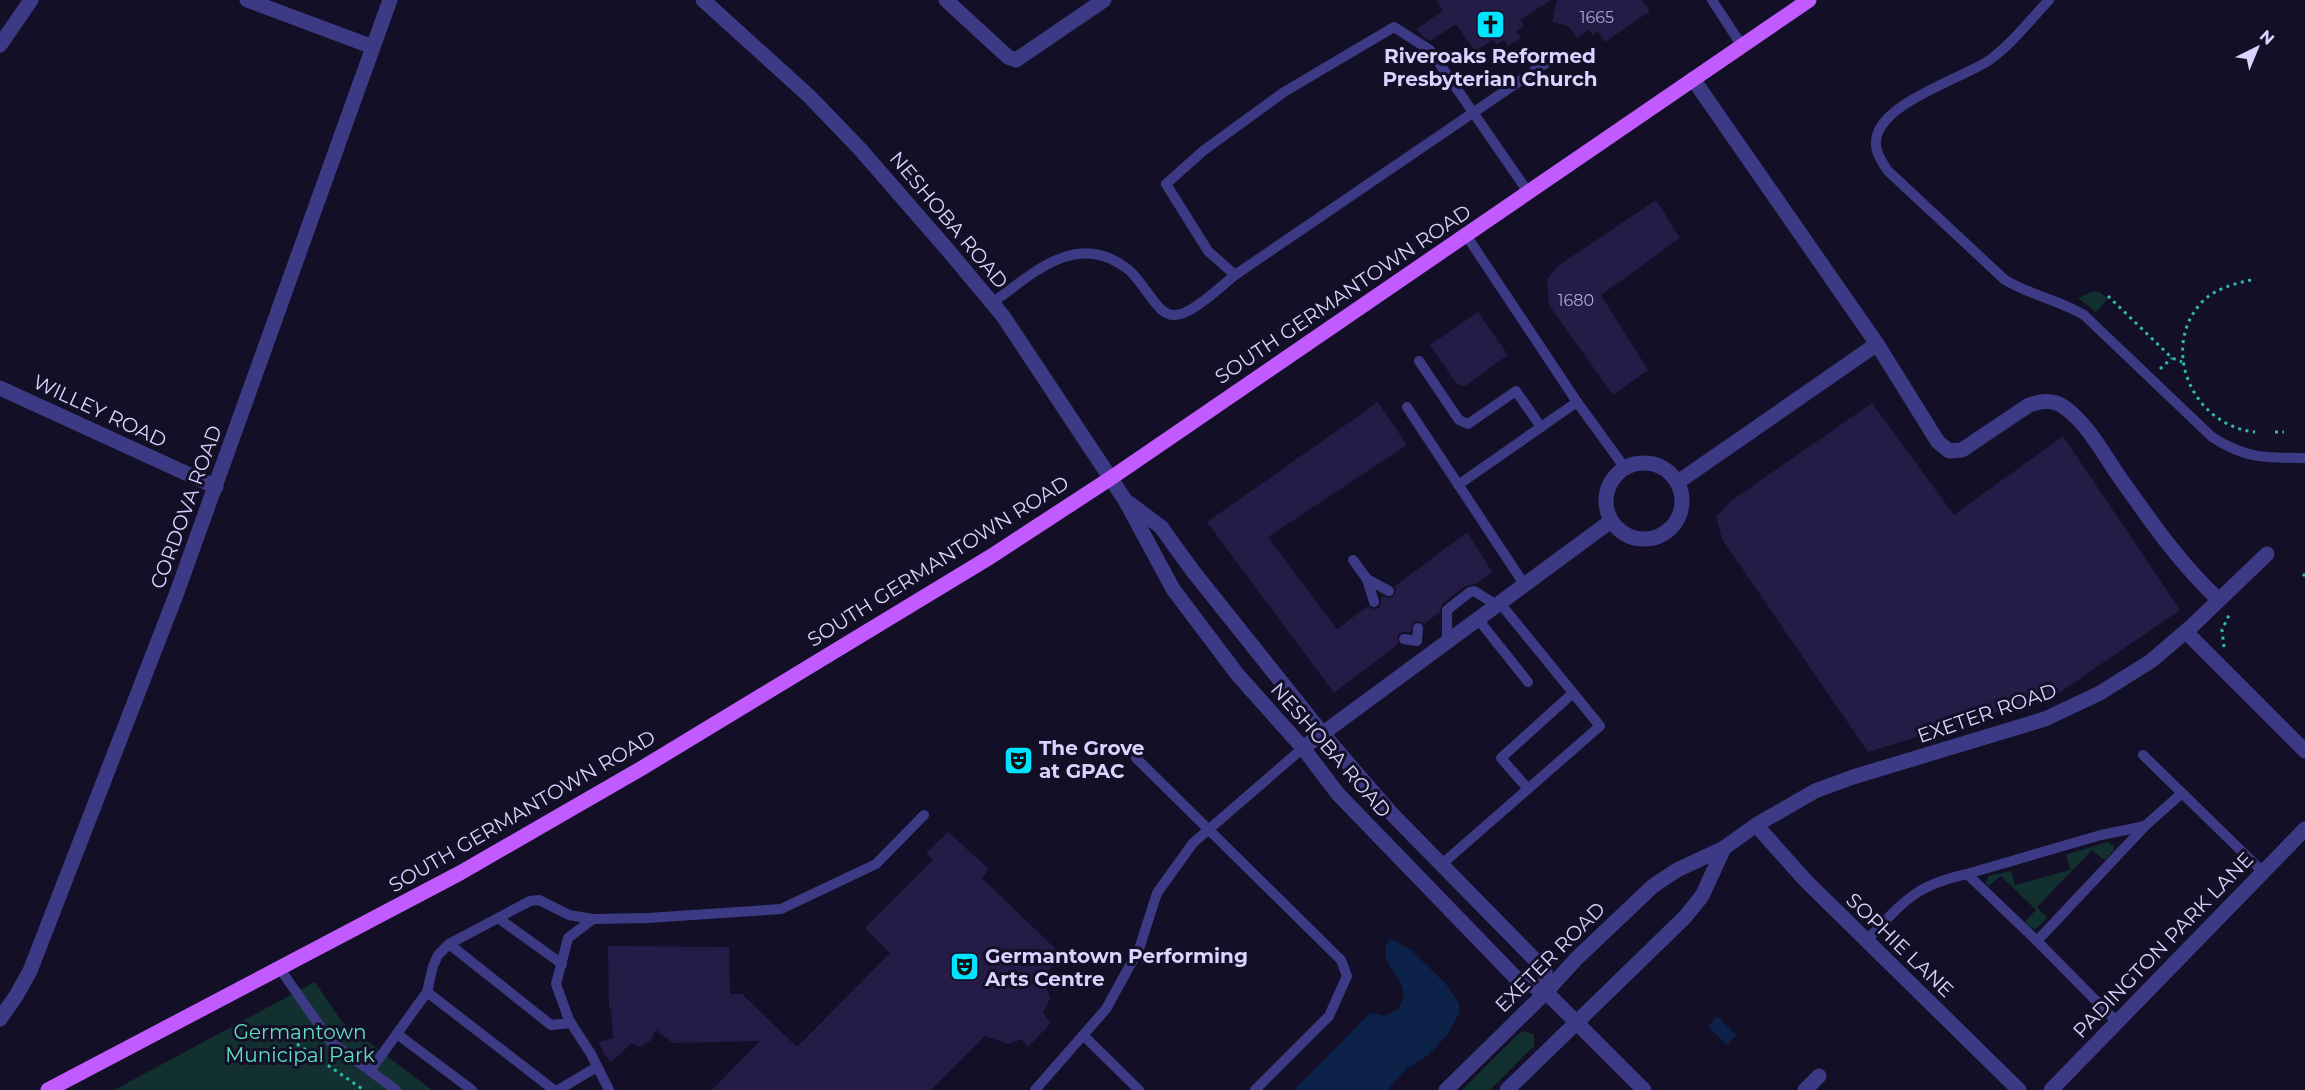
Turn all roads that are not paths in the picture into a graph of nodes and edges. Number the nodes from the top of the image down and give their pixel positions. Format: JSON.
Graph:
{"nodes":[{"id":1,"x":31,"y":0,"type":"edge"},
{"id":2,"x":247,"y":0,"type":"edge"},
{"id":3,"x":390,"y":0,"type":"edge"},
{"id":4,"x":704,"y":0,"type":"edge"},
{"id":5,"x":946,"y":0,"type":"edge"},
{"id":6,"x":1104,"y":0,"type":"edge"},
{"id":7,"x":1712,"y":0,"type":"edge"},
{"id":8,"x":1809,"y":0,"type":"edge"},
{"id":9,"x":2049,"y":0,"type":"edge"},
{"id":10,"x":0,"y":45,"type":"edge"},
{"id":11,"x":1742,"y":46,"type":"junction"},
{"id":12,"x":373,"y":47,"type":"junction"},
{"id":13,"x":1546,"y":63,"type":"dead end"},
{"id":14,"x":1693,"y":79,"type":"junction"},
{"id":15,"x":1473,"y":112,"type":"junction"},
{"id":16,"x":1528,"y":192,"type":"junction"},
{"id":17,"x":1466,"y":235,"type":"junction"},
{"id":18,"x":1235,"y":275,"type":"junction"},
{"id":19,"x":992,"y":303,"type":"junction"},
{"id":20,"x":1877,"y":344,"type":"junction"},
{"id":21,"x":1419,"y":361,"type":"dead end"},
{"id":22,"x":0,"y":388,"type":"edge"},
{"id":23,"x":1577,"y":402,"type":"junction"},
{"id":24,"x":1407,"y":407,"type":"dead end"},
{"id":25,"x":1541,"y":427,"type":"junction"},
{"id":26,"x":2305,"y":458,"type":"edge"},
{"id":27,"x":1625,"y":468,"type":"junction"},
{"id":28,"x":1111,"y":478,"type":"junction"},
{"id":29,"x":1677,"y":483,"type":"junction"},
{"id":30,"x":1458,"y":485,"type":"junction"},
{"id":31,"x":216,"y":487,"type":"junction"},
{"id":32,"x":1125,"y":500,"type":"junction"},
{"id":33,"x":1611,"y":520,"type":"junction"},
{"id":34,"x":2267,"y":554,"type":"dead end"},
{"id":35,"x":1353,"y":560,"type":"dead end"},
{"id":36,"x":1367,"y":579,"type":"junction"},
{"id":37,"x":1524,"y":584,"type":"junction"},
{"id":38,"x":1389,"y":591,"type":"dead end"},
{"id":39,"x":2219,"y":600,"type":"junction"},
{"id":40,"x":1374,"y":602,"type":"dead end"},
{"id":41,"x":1497,"y":603,"type":"junction"},
{"id":42,"x":1477,"y":618,"type":"junction"},
{"id":43,"x":1418,"y":628,"type":"dead end"},
{"id":44,"x":2186,"y":632,"type":"junction"},
{"id":45,"x":1404,"y":639,"type":"dead end"},
{"id":46,"x":1417,"y":640,"type":"junction"},
{"id":47,"x":1447,"y":640,"type":"junction"},
{"id":48,"x":1427,"y":655,"type":"junction"},
{"id":49,"x":1528,"y":682,"type":"dead end"},
{"id":50,"x":1573,"y":693,"type":"junction"},
{"id":51,"x":1322,"y":733,"type":"junction"},
{"id":52,"x":1303,"y":748,"type":"junction"},
{"id":53,"x":2305,"y":752,"type":"edge"},
{"id":54,"x":2143,"y":755,"type":"dead end"},
{"id":55,"x":1136,"y":758,"type":"dead end"},
{"id":56,"x":1528,"y":789,"type":"junction"},
{"id":57,"x":2182,"y":793,"type":"junction"},
{"id":58,"x":924,"y":815,"type":"dead end"},
{"id":59,"x":1756,"y":825,"type":"junction"},
{"id":60,"x":2145,"y":826,"type":"junction"},
{"id":61,"x":2305,"y":829,"type":"edge"},
{"id":62,"x":1208,"y":830,"type":"junction"},
{"id":63,"x":1724,"y":848,"type":"junction"},
{"id":64,"x":1442,"y":864,"type":"junction"},
{"id":65,"x":2263,"y":872,"type":"junction"},
{"id":66,"x":1967,"y":874,"type":"junction"},
{"id":67,"x":498,"y":918,"type":"junction"},
{"id":68,"x":593,"y":919,"type":"junction"},
{"id":69,"x":1866,"y":941,"type":"junction"},
{"id":70,"x":2037,"y":941,"type":"junction"},
{"id":71,"x":449,"y":944,"type":"junction"},
{"id":72,"x":561,"y":964,"type":"junction"},
{"id":73,"x":280,"y":969,"type":"junction"},
{"id":74,"x":427,"y":992,"type":"junction"},
{"id":75,"x":1546,"y":992,"type":"junction"},
{"id":76,"x":0,"y":1019,"type":"edge"},
{"id":77,"x":2117,"y":1022,"type":"junction"},
{"id":78,"x":571,"y":1023,"type":"junction"},
{"id":79,"x":1576,"y":1023,"type":"junction"},
{"id":80,"x":397,"y":1034,"type":"junction"},
{"id":81,"x":1083,"y":1035,"type":"junction"},
{"id":82,"x":597,"y":1067,"type":"junction"},
{"id":83,"x":370,"y":1071,"type":"junction"},
{"id":84,"x":1819,"y":1076,"type":"dead end"},
{"id":85,"x":48,"y":1090,"type":"edge"},
{"id":86,"x":396,"y":1090,"type":"edge"},
{"id":87,"x":471,"y":1090,"type":"edge"},
{"id":88,"x":556,"y":1090,"type":"edge"},
{"id":89,"x":609,"y":1090,"type":"edge"},
{"id":90,"x":1035,"y":1090,"type":"edge"},
{"id":91,"x":1139,"y":1090,"type":"edge"},
{"id":92,"x":1255,"y":1090,"type":"edge"},
{"id":93,"x":1446,"y":1090,"type":"edge"},
{"id":94,"x":1507,"y":1090,"type":"edge"},
{"id":95,"x":1644,"y":1090,"type":"edge"},
{"id":96,"x":1805,"y":1090,"type":"edge"},
{"id":97,"x":2019,"y":1090,"type":"edge"},
{"id":98,"x":2051,"y":1090,"type":"edge"}],
"edges":[{"from":1,"to":10,"type":"street"},
{"from":2,"to":12,"type":"street"},
{"from":3,"to":12,"type":"street","name":"CORDOVA ROAD"},
{"from":4,"to":19,"type":"street","name":"NESHOBA ROAD"},
{"from":5,"to":6,"type":"street"},
{"from":7,"to":11,"type":"lane"},
{"from":8,"to":11,"type":"main road","name":"SOUTH GERMANTOWN ROAD"},
{"from":9,"to":26,"type":"lane"},
{"from":11,"to":14,"type":"main road","name":"SOUTH GERMANTOWN ROAD"},
{"from":12,"to":31,"type":"street","name":"CORDOVA ROAD"},
{"from":13,"to":15,"type":"lane"},
{"from":14,"to":16,"type":"main road","name":"SOUTH GERMANTOWN ROAD"},
{"from":14,"to":20,"type":"street"},
{"from":15,"to":16,"type":"lane"},
{"from":15,"to":18,"type":"lane"},
{"from":15,"to":18,"type":"lane"},
{"from":16,"to":17,"type":"main road","name":"SOUTH GERMANTOWN ROAD"},
{"from":17,"to":23,"type":"lane"},
{"from":17,"to":28,"type":"main road","name":"SOUTH GERMANTOWN ROAD"},
{"from":18,"to":19,"type":"lane"},
{"from":19,"to":28,"type":"street","name":"NESHOBA ROAD"},
{"from":20,"to":29,"type":"street"},
{"from":20,"to":39,"type":"street"},
{"from":21,"to":25,"type":"lane"},
{"from":22,"to":31,"type":"street","name":"WILLEY ROAD"},
{"from":23,"to":25,"type":"lane"},
{"from":23,"to":27,"type":"lane"},
{"from":24,"to":30,"type":"lane"},
{"from":25,"to":30,"type":"lane"},
{"from":27,"to":29,"type":"street"},
{"from":27,"to":33,"type":"street"},
{"from":28,"to":32,"type":"street","name":"NESHOBA ROAD"},
{"from":28,"to":73,"type":"main road","name":"SOUTH GERMANTOWN ROAD"},
{"from":29,"to":33,"type":"street"},
{"from":30,"to":37,"type":"lane"},
{"from":31,"to":76,"type":"street","name":"CORDOVA ROAD"},
{"from":32,"to":51,"type":"street","name":"NESHOBA ROAD"},
{"from":32,"to":52,"type":"street","name":"NESHOBA ROAD"},
{"from":33,"to":37,"type":"street"},
{"from":34,"to":39,"type":"street","name":"EXETER ROAD"},
{"from":35,"to":36,"type":"lane"},
{"from":36,"to":38,"type":"lane"},
{"from":36,"to":40,"type":"lane"},
{"from":37,"to":41,"type":"street"},
{"from":39,"to":44,"type":"street","name":"EXETER ROAD"},
{"from":41,"to":42,"type":"street"},
{"from":41,"to":47,"type":"lane"},
{"from":41,"to":50,"type":"lane"},
{"from":42,"to":47,"type":"street"},
{"from":42,"to":49,"type":"lane"},
{"from":43,"to":46,"type":"lane"},
{"from":44,"to":53,"type":"street"},
{"from":44,"to":59,"type":"street","name":"EXETER ROAD"},
{"from":45,"to":46,"type":"lane"},
{"from":46,"to":48,"type":"lane"},
{"from":47,"to":48,"type":"street"},
{"from":48,"to":51,"type":"street"},
{"from":50,"to":56,"type":"lane"},
{"from":50,"to":56,"type":"lane"},
{"from":51,"to":52,"type":"street"},
{"from":51,"to":64,"type":"street","name":"NESHOBA ROAD"},
{"from":52,"to":62,"type":"lane"},
{"from":52,"to":75,"type":"street","name":"NESHOBA ROAD"},
{"from":54,"to":57,"type":"lane"},
{"from":55,"to":62,"type":"lane"},
{"from":56,"to":64,"type":"lane"},
{"from":57,"to":60,"type":"lane"},
{"from":57,"to":65,"type":"lane"},
{"from":58,"to":68,"type":"lane"},
{"from":59,"to":63,"type":"street","name":"EXETER ROAD"},
{"from":59,"to":69,"type":"street","name":"SOPHIE LANE"},
{"from":60,"to":66,"type":"lane"},
{"from":60,"to":70,"type":"lane"},
{"from":61,"to":65,"type":"street","name":"PADINGTON PARK LANE"},
{"from":62,"to":81,"type":"lane"},
{"from":62,"to":92,"type":"lane"},
{"from":63,"to":75,"type":"street","name":"EXETER ROAD"},
{"from":63,"to":79,"type":"street","name":"EXETER ROAD"},
{"from":64,"to":75,"type":"street","name":"NESHOBA ROAD"},
{"from":65,"to":77,"type":"street","name":"PADINGTON PARK LANE"},
{"from":66,"to":69,"type":"lane"},
{"from":66,"to":70,"type":"lane"},
{"from":67,"to":68,"type":"lane"},
{"from":67,"to":71,"type":"lane"},
{"from":67,"to":72,"type":"lane"},
{"from":68,"to":72,"type":"lane"},
{"from":69,"to":97,"type":"street","name":"SOPHIE LANE"},
{"from":70,"to":77,"type":"lane"},
{"from":71,"to":74,"type":"lane"},
{"from":71,"to":78,"type":"lane"},
{"from":72,"to":78,"type":"lane"},
{"from":73,"to":83,"type":"lane"},
{"from":73,"to":85,"type":"main road","name":"SOUTH GERMANTOWN ROAD"},
{"from":74,"to":80,"type":"lane"},
{"from":74,"to":88,"type":"lane"},
{"from":75,"to":79,"type":"street","name":"NESHOBA ROAD"},
{"from":75,"to":93,"type":"street","name":"EXETER ROAD"},
{"from":77,"to":98,"type":"street","name":"PADINGTON PARK LANE"},
{"from":78,"to":82,"type":"lane"},
{"from":79,"to":94,"type":"street","name":"EXETER ROAD"},
{"from":79,"to":95,"type":"street","name":"NESHOBA ROAD"},
{"from":80,"to":83,"type":"lane"},
{"from":80,"to":87,"type":"lane"},
{"from":81,"to":90,"type":"lane"},
{"from":81,"to":91,"type":"lane"},
{"from":82,"to":88,"type":"lane"},
{"from":82,"to":89,"type":"lane"},
{"from":83,"to":86,"type":"lane"},
{"from":84,"to":96,"type":"street"}]}
